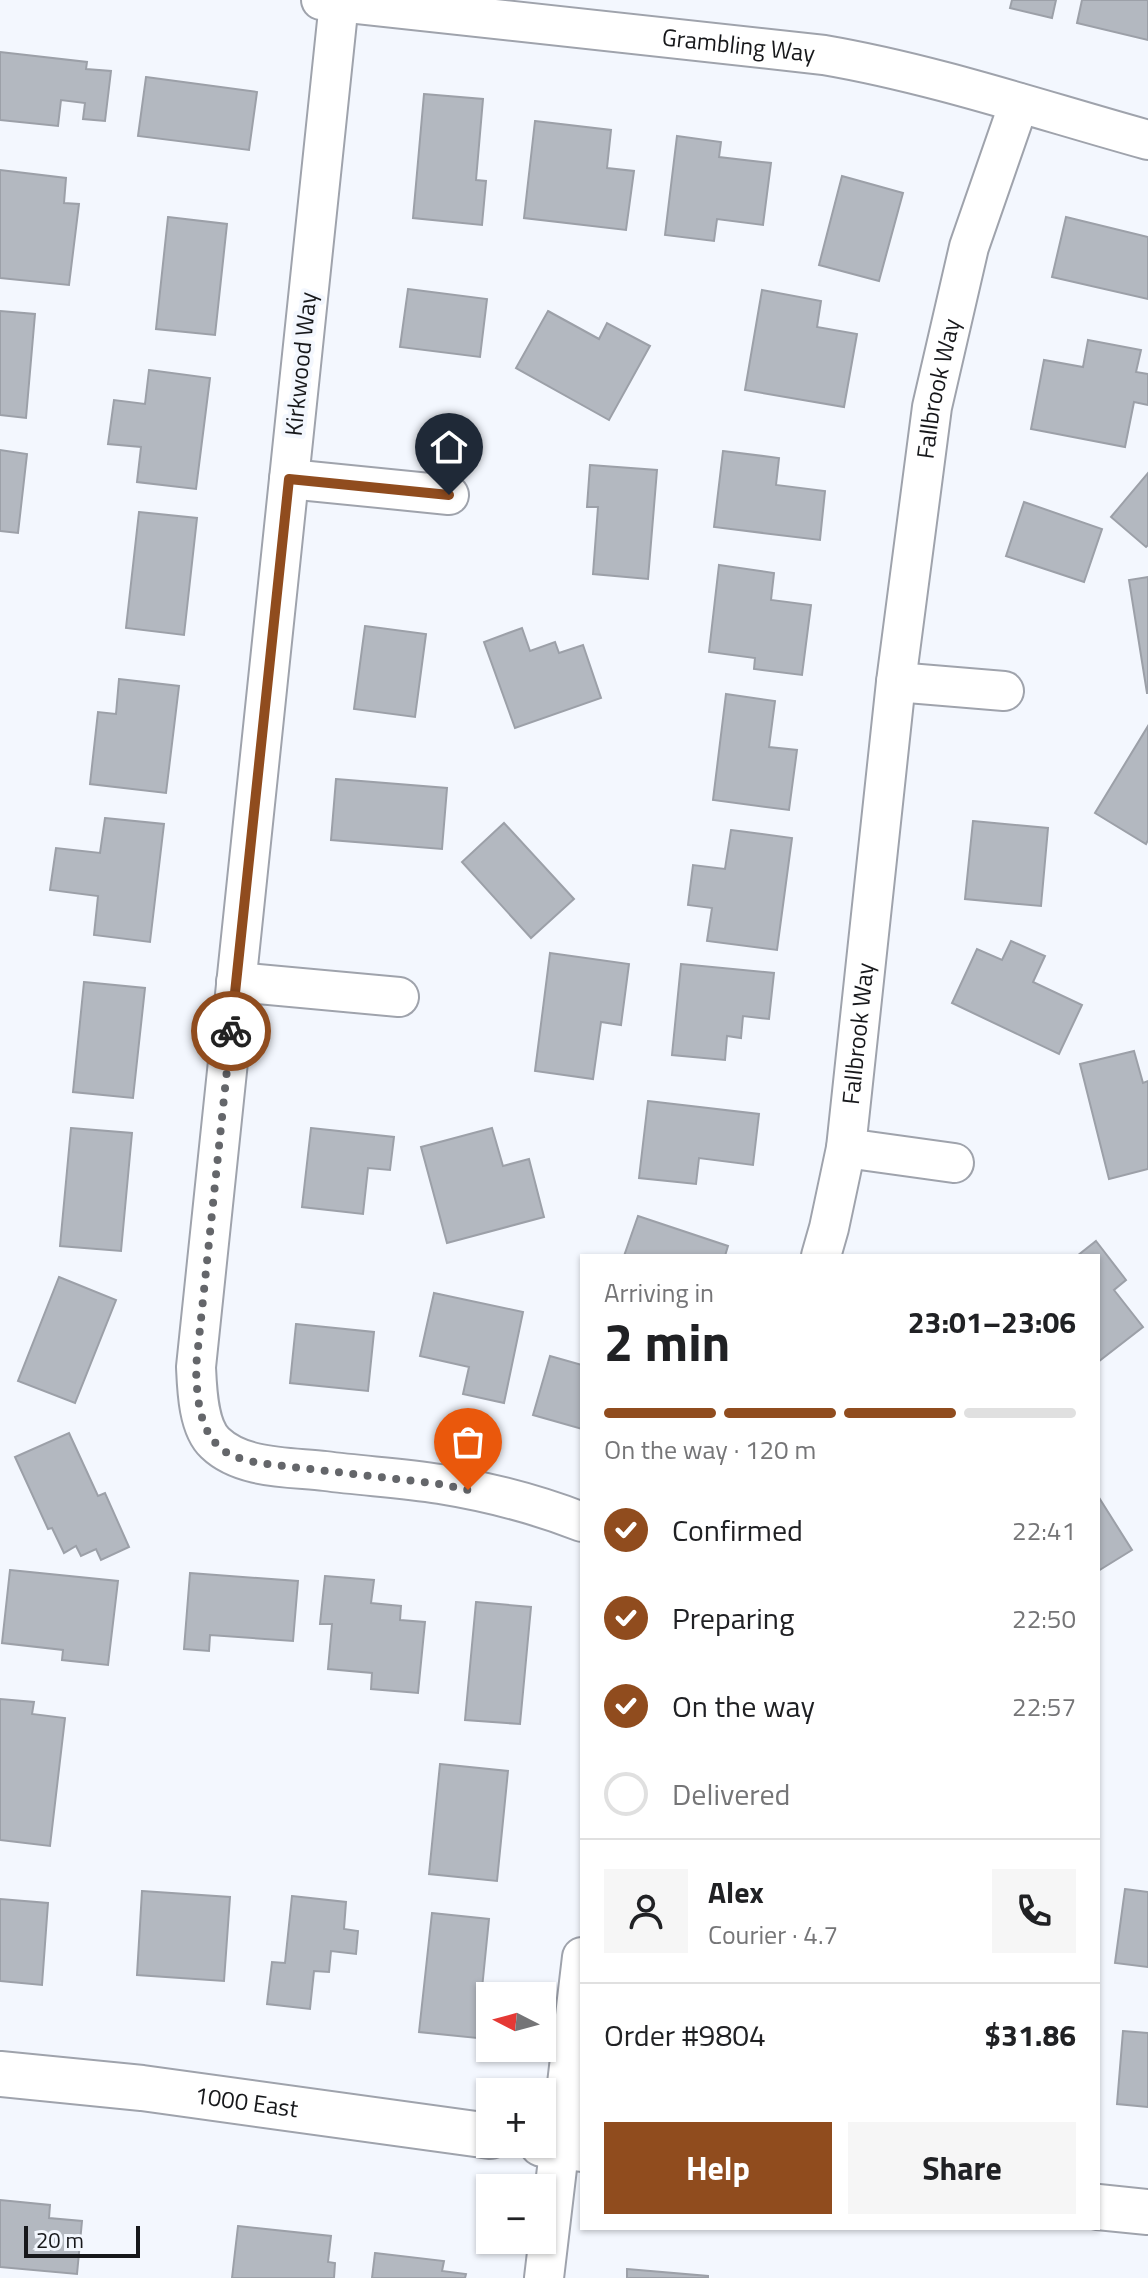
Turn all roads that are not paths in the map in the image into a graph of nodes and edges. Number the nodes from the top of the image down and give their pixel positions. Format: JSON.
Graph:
{"nodes":[{"id":1,"x":330,"y":1,"type":"edge"},
{"id":2,"x":1019,"y":103,"type":"junction"},
{"id":3,"x":1148,"y":140,"type":"edge"},
{"id":4,"x":289,"y":479,"type":"junction"},
{"id":5,"x":449,"y":495,"type":"dead end"},
{"id":6,"x":896,"y":682,"type":"junction"},
{"id":7,"x":1004,"y":691,"type":"dead end"},
{"id":8,"x":236,"y":982,"type":"junction"},
{"id":9,"x":399,"y":997,"type":"dead end"},
{"id":10,"x":846,"y":1148,"type":"junction"},
{"id":11,"x":954,"y":1163,"type":"dead end"},
{"id":12,"x":822,"y":1254,"type":"edge"},
{"id":13,"x":580,"y":1521,"type":"edge"},
{"id":14,"x":580,"y":1975,"type":"edge"},
{"id":15,"x":0,"y":2074,"type":"edge"},
{"id":16,"x":476,"y":2134,"type":"edge"},
{"id":17,"x":561,"y":2146,"type":"edge"},
{"id":18,"x":1100,"y":2207,"type":"edge"},
{"id":19,"x":1148,"y":2212,"type":"edge"},
{"id":20,"x":544,"y":2278,"type":"edge"}],
"edges":[{"from":1,"to":2,"type":"street","name":"Grambling Way"},
{"from":1,"to":4,"type":"street","name":"Kirkwood Way"},
{"from":2,"to":3,"type":"street","name":"Grambling Way"},
{"from":2,"to":6,"type":"street","name":"Fallbrook Way"},
{"from":4,"to":5,"type":"street"},
{"from":4,"to":8,"type":"street","name":"Kirkwood Way"},
{"from":6,"to":7,"type":"street"},
{"from":6,"to":10,"type":"street","name":"Fallbrook Way"},
{"from":8,"to":9,"type":"street"},
{"from":8,"to":13,"type":"street","name":"Kirkwood Way"},
{"from":10,"to":11,"type":"street"},
{"from":10,"to":12,"type":"street","name":"Fallbrook Way"},
{"from":14,"to":17,"type":"street"},
{"from":15,"to":16,"type":"street","name":"1000 East"},
{"from":17,"to":20,"type":"street"},
{"from":18,"to":19,"type":"street"}]}
